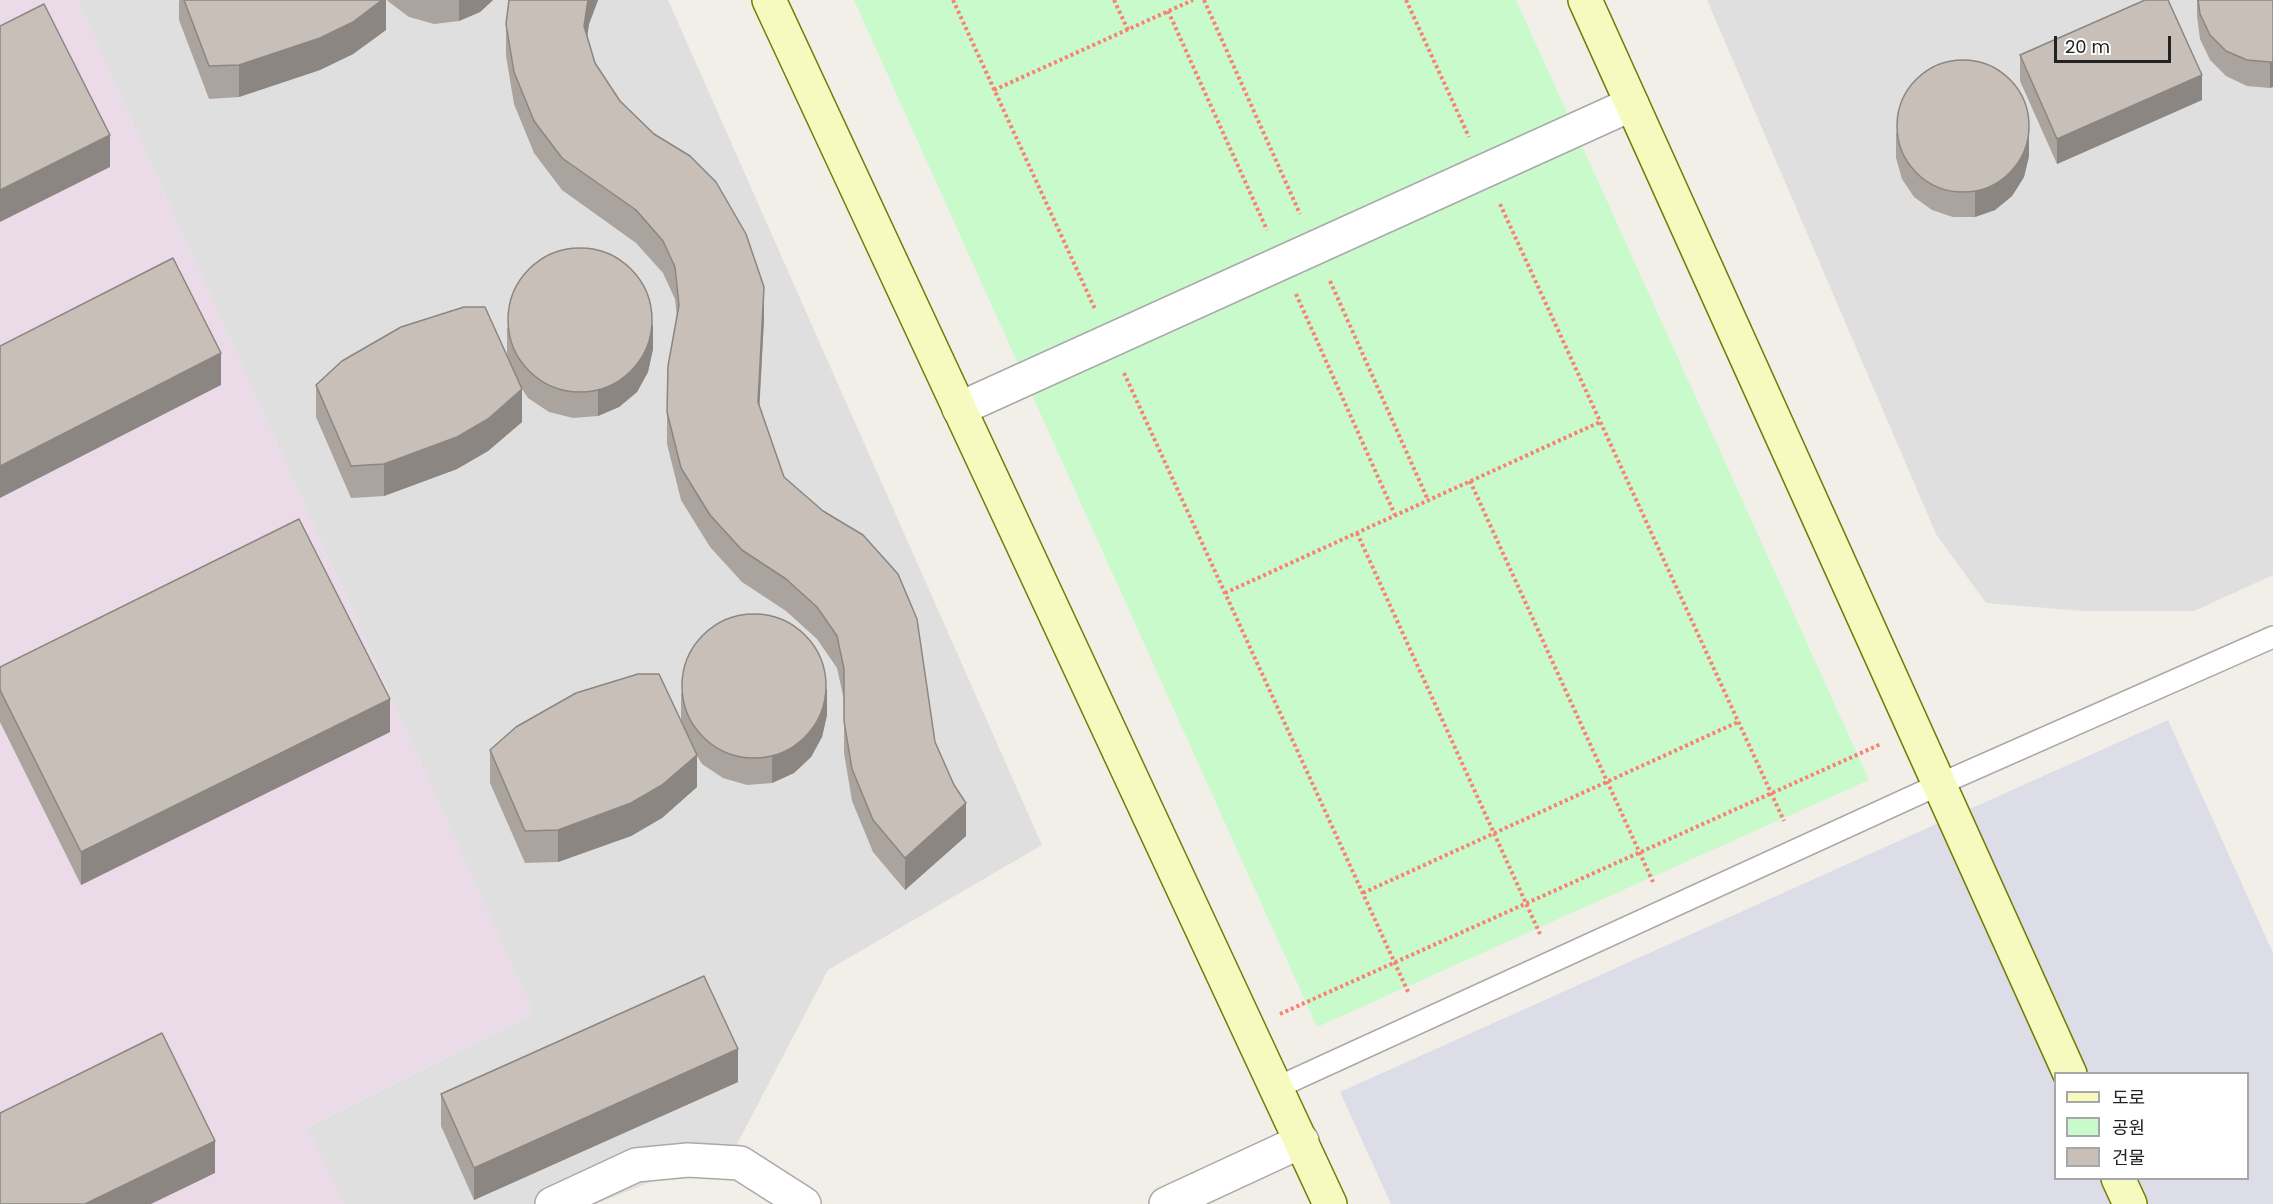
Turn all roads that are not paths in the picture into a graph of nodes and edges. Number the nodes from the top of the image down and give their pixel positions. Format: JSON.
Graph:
{"nodes":[{"id":1,"x":769,"y":0,"type":"edge"},
{"id":2,"x":1585,"y":0,"type":"edge"},
{"id":3,"x":1632,"y":104,"type":"junction"},
{"id":4,"x":959,"y":409,"type":"junction"},
{"id":5,"x":2273,"y":637,"type":"edge"},
{"id":6,"x":1938,"y":784,"type":"junction"},
{"id":7,"x":2069,"y":1072,"type":"edge"},
{"id":8,"x":1276,"y":1088,"type":"junction"},
{"id":9,"x":1302,"y":1141,"type":"junction"},
{"id":10,"x":2118,"y":1180,"type":"edge"},
{"id":11,"x":552,"y":1204,"type":"edge"},
{"id":12,"x":804,"y":1204,"type":"edge"},
{"id":13,"x":1166,"y":1204,"type":"edge"},
{"id":14,"x":1330,"y":1204,"type":"edge"},
{"id":15,"x":2130,"y":1204,"type":"edge"}],
"edges":[{"from":1,"to":4,"type":"street"},
{"from":2,"to":3,"type":"street"},
{"from":3,"to":4,"type":"street"},
{"from":3,"to":6,"type":"street"},
{"from":4,"to":8,"type":"street"},
{"from":5,"to":6,"type":"lane"},
{"from":6,"to":7,"type":"street"},
{"from":6,"to":8,"type":"lane"},
{"from":8,"to":9,"type":"street"},
{"from":9,"to":13,"type":"street"},
{"from":9,"to":14,"type":"street"},
{"from":10,"to":15,"type":"street"},
{"from":11,"to":12,"type":"street"}]}
